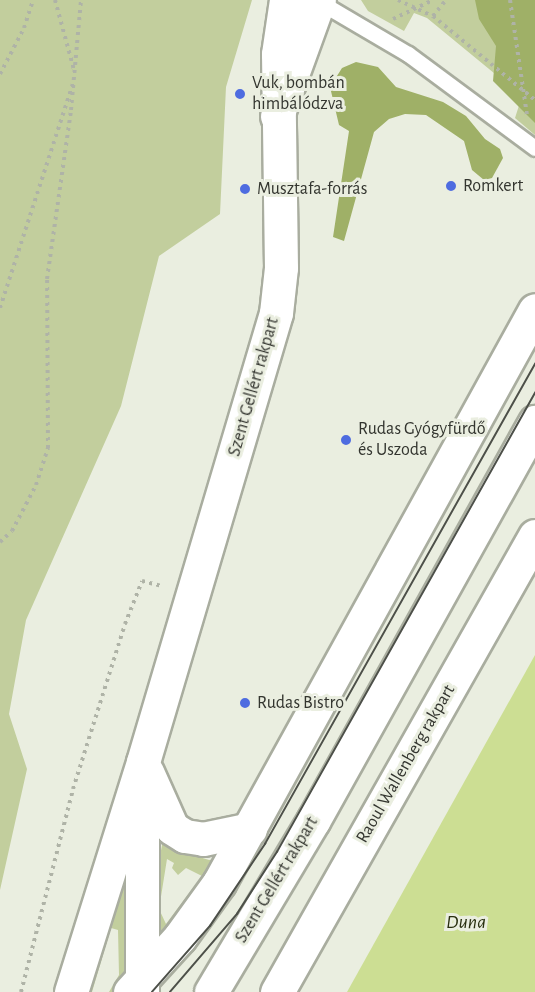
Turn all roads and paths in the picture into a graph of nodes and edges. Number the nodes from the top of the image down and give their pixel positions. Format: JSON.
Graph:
{"nodes":[{"id":1,"x":33,"y":0,"type":"edge"},
{"id":2,"x":55,"y":0,"type":"edge"},
{"id":3,"x":81,"y":0,"type":"edge"},
{"id":4,"x":286,"y":0,"type":"edge"},
{"id":5,"x":398,"y":0,"type":"edge"},
{"id":6,"x":433,"y":0,"type":"edge"},
{"id":7,"x":446,"y":0,"type":"edge"},
{"id":8,"x":510,"y":0,"type":"edge"},
{"id":9,"x":318,"y":1,"type":"edge"},
{"id":10,"x":416,"y":7,"type":"junction"},
{"id":11,"x":433,"y":16,"type":"junction"},
{"id":12,"x":369,"y":31,"type":"junction"},
{"id":13,"x":0,"y":74,"type":"edge"},
{"id":14,"x":75,"y":75,"type":"junction"},
{"id":15,"x":525,"y":89,"type":"junction"},
{"id":16,"x":535,"y":100,"type":"edge"},
{"id":17,"x":277,"y":116,"type":"junction"},
{"id":18,"x":535,"y":148,"type":"edge"},
{"id":19,"x":0,"y":308,"type":"edge"},
{"id":20,"x":535,"y":310,"type":"edge"},
{"id":21,"x":535,"y":422,"type":"edge"},
{"id":22,"x":535,"y":536,"type":"edge"},
{"id":23,"x":0,"y":542,"type":"edge"},
{"id":24,"x":168,"y":587,"type":"dead end"},
{"id":25,"x":143,"y":762,"type":"junction"},
{"id":26,"x":250,"y":829,"type":"junction"},
{"id":27,"x":138,"y":988,"type":"edge"},
{"id":28,"x":21,"y":992,"type":"edge"},
{"id":29,"x":71,"y":992,"type":"edge"},
{"id":30,"x":211,"y":992,"type":"edge"},
{"id":31,"x":277,"y":992,"type":"edge"}],
"edges":[{"from":1,"to":13,"type":"path"},
{"from":2,"to":14,"type":"path"},
{"from":3,"to":14,"type":"path"},
{"from":4,"to":17,"type":"main road","name":"Szent Gellért rakpart"},
{"from":5,"to":10,"type":"path"},
{"from":6,"to":10,"type":"path"},
{"from":7,"to":11,"type":"path"},
{"from":8,"to":15,"type":"path"},
{"from":9,"to":12,"type":"lane"},
{"from":9,"to":17,"type":"main road"},
{"from":10,"to":11,"type":"path"},
{"from":10,"to":12,"type":"path"},
{"from":11,"to":15,"type":"path"},
{"from":12,"to":18,"type":"lane"},
{"from":14,"to":19,"type":"path"},
{"from":14,"to":23,"type":"path"},
{"from":15,"to":16,"type":"path"},
{"from":17,"to":25,"type":"main road","name":"Szent Gellért rakpart"},
{"from":20,"to":26,"type":"main road","name":"Szent Gellért rakpart"},
{"from":21,"to":30,"type":"main road","name":"Szent Gellért rakpart"},
{"from":22,"to":31,"type":"main road","name":"Raoul Wallenberg rakpart"},
{"from":24,"to":28,"type":"path"},
{"from":25,"to":26,"type":"main road"},
{"from":25,"to":27,"type":"main road","name":"Szent Gellért rakpart"},
{"from":25,"to":29,"type":"main road","name":"Szent Gellért rakpart"},
{"from":26,"to":27,"type":"main road","name":"Szent Gellért rakpart"}]}
